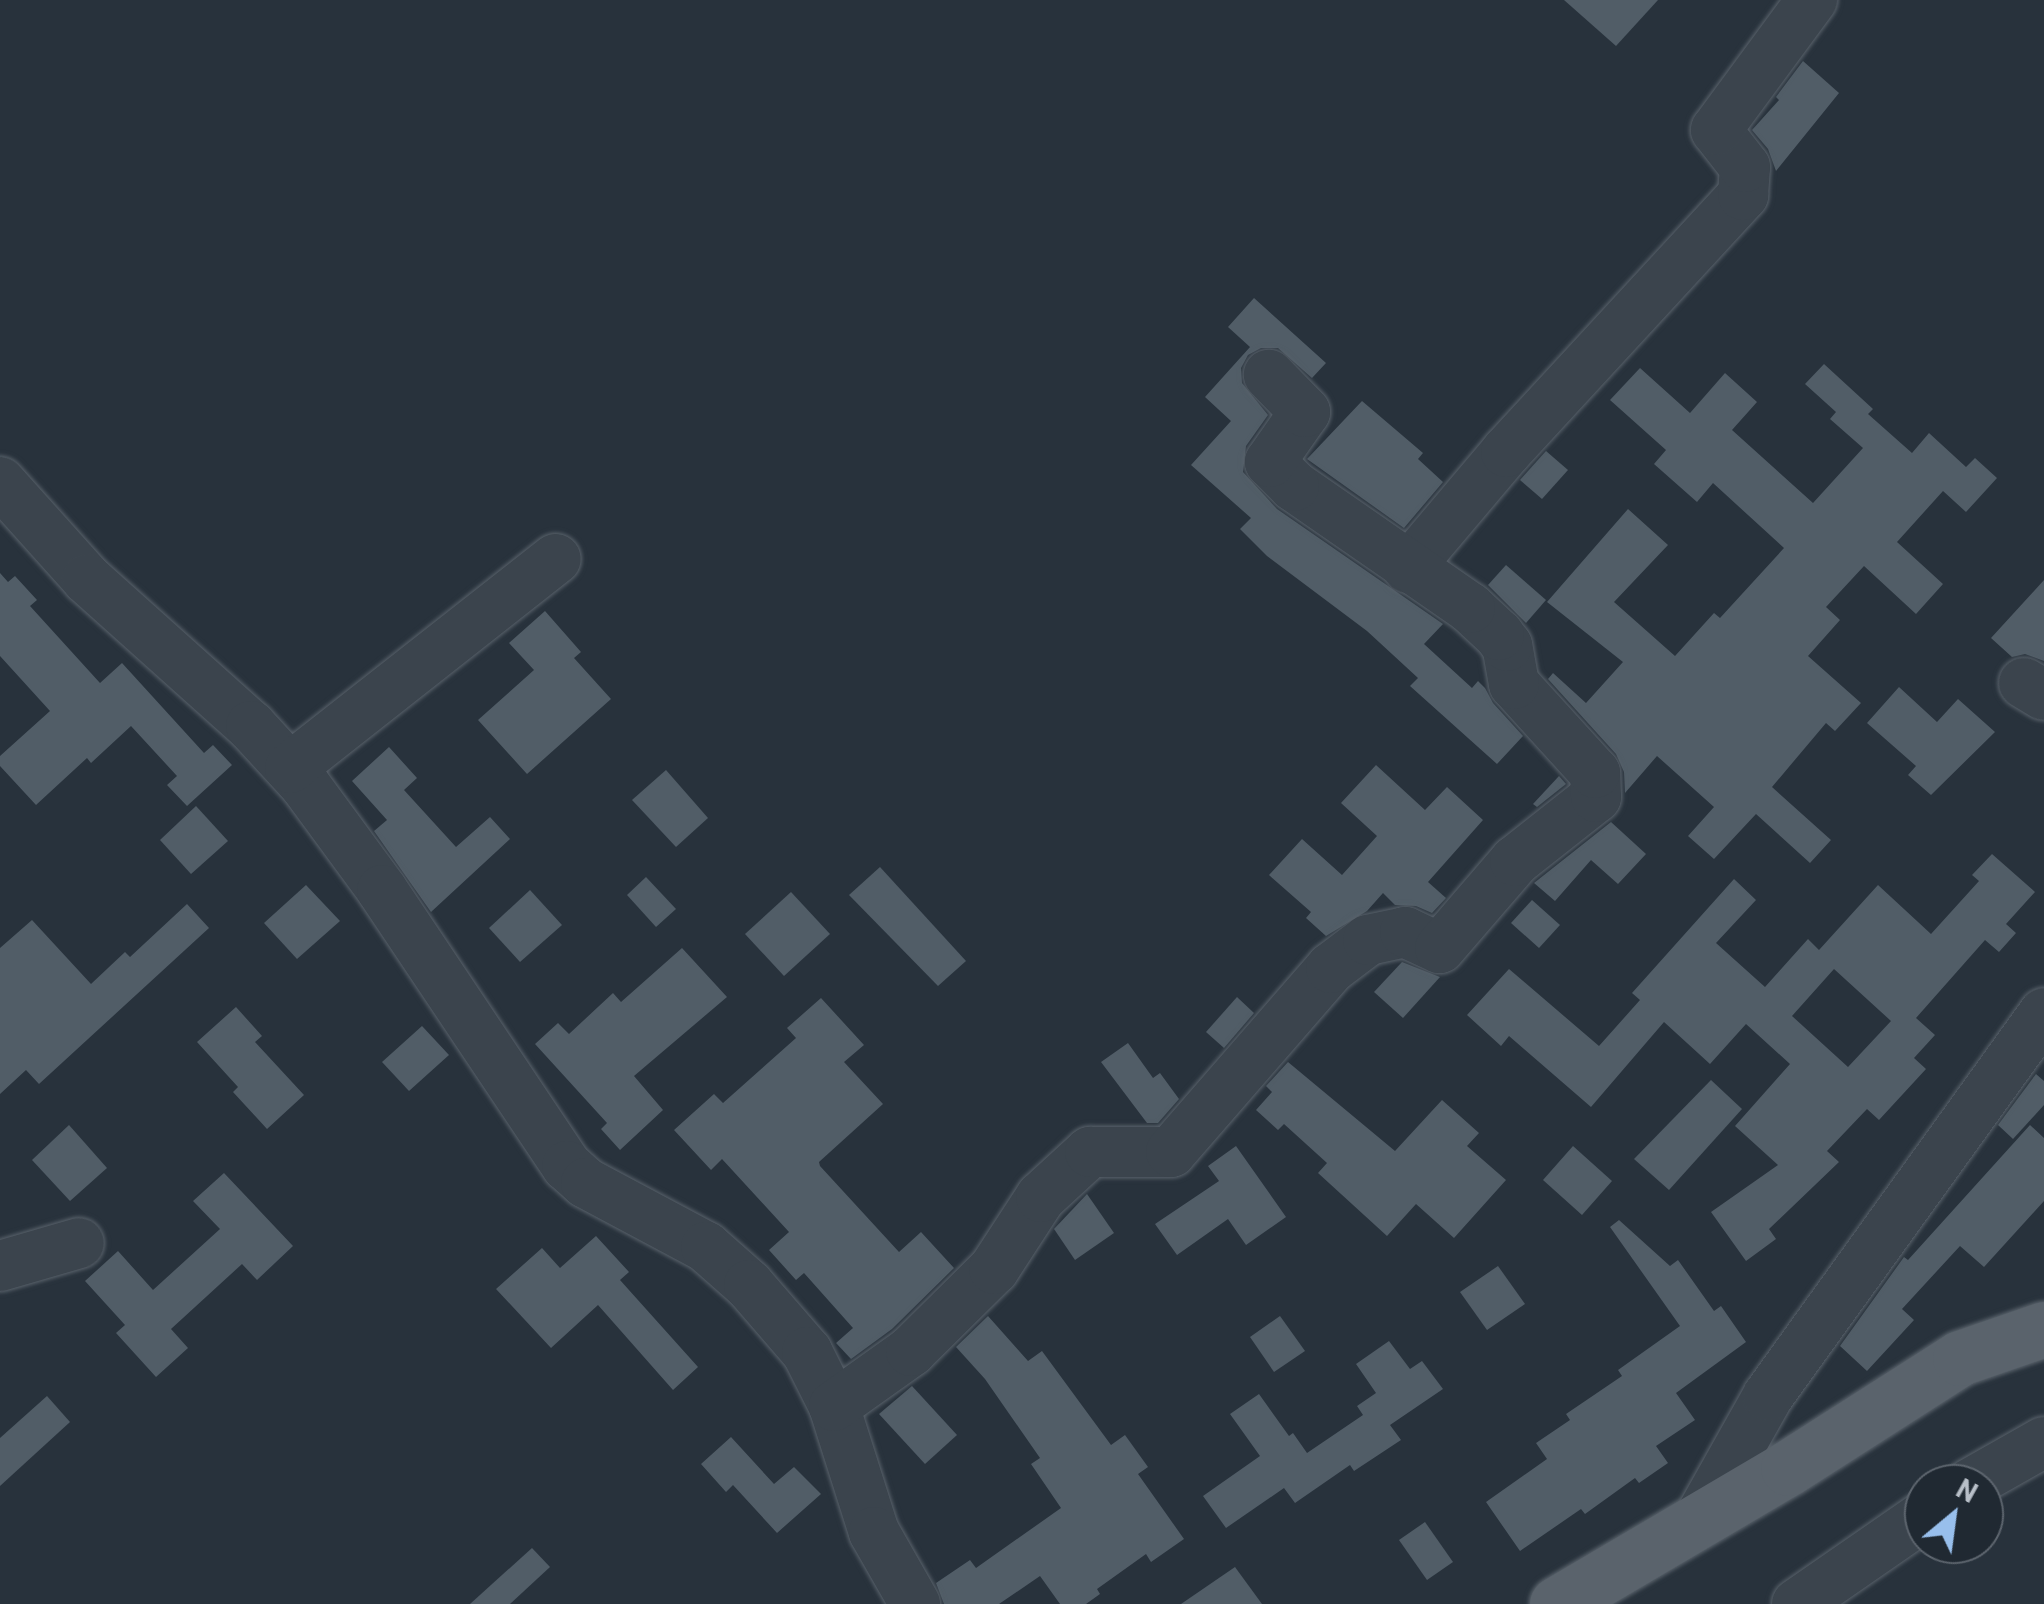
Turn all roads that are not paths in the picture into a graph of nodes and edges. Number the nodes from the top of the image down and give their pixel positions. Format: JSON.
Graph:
{"nodes":[{"id":1,"x":1812,"y":0,"type":"edge"},
{"id":2,"x":1268,"y":376,"type":"dead end"},
{"id":3,"x":0,"y":482,"type":"edge"},
{"id":4,"x":556,"y":559,"type":"dead end"},
{"id":5,"x":1408,"y":568,"type":"junction"},
{"id":6,"x":290,"y":768,"type":"junction"},
{"id":7,"x":2044,"y":1013,"type":"edge"},
{"id":8,"x":79,"y":1243,"type":"dead end"},
{"id":9,"x":0,"y":1266,"type":"edge"},
{"id":10,"x":2044,"y":1329,"type":"edge"},
{"id":11,"x":834,"y":1406,"type":"junction"},
{"id":12,"x":2044,"y":1442,"type":"edge"},
{"id":13,"x":2004,"y":1465,"type":"edge"},
{"id":14,"x":1699,"y":1518,"type":"junction"},
{"id":15,"x":1904,"y":1530,"type":"edge"},
{"id":16,"x":915,"y":1604,"type":"edge"},
{"id":17,"x":1557,"y":1604,"type":"edge"},
{"id":18,"x":1797,"y":1604,"type":"edge"}],
"edges":[{"from":1,"to":5,"type":"street"},
{"from":2,"to":5,"type":"street"},
{"from":3,"to":6,"type":"street"},
{"from":4,"to":6,"type":"street"},
{"from":5,"to":11,"type":"street"},
{"from":6,"to":11,"type":"street"},
{"from":7,"to":14,"type":"street"},
{"from":8,"to":9,"type":"street"},
{"from":10,"to":14,"type":"main road"},
{"from":11,"to":16,"type":"street"},
{"from":12,"to":13,"type":"street"},
{"from":14,"to":17,"type":"main road"},
{"from":15,"to":18,"type":"street"}]}
